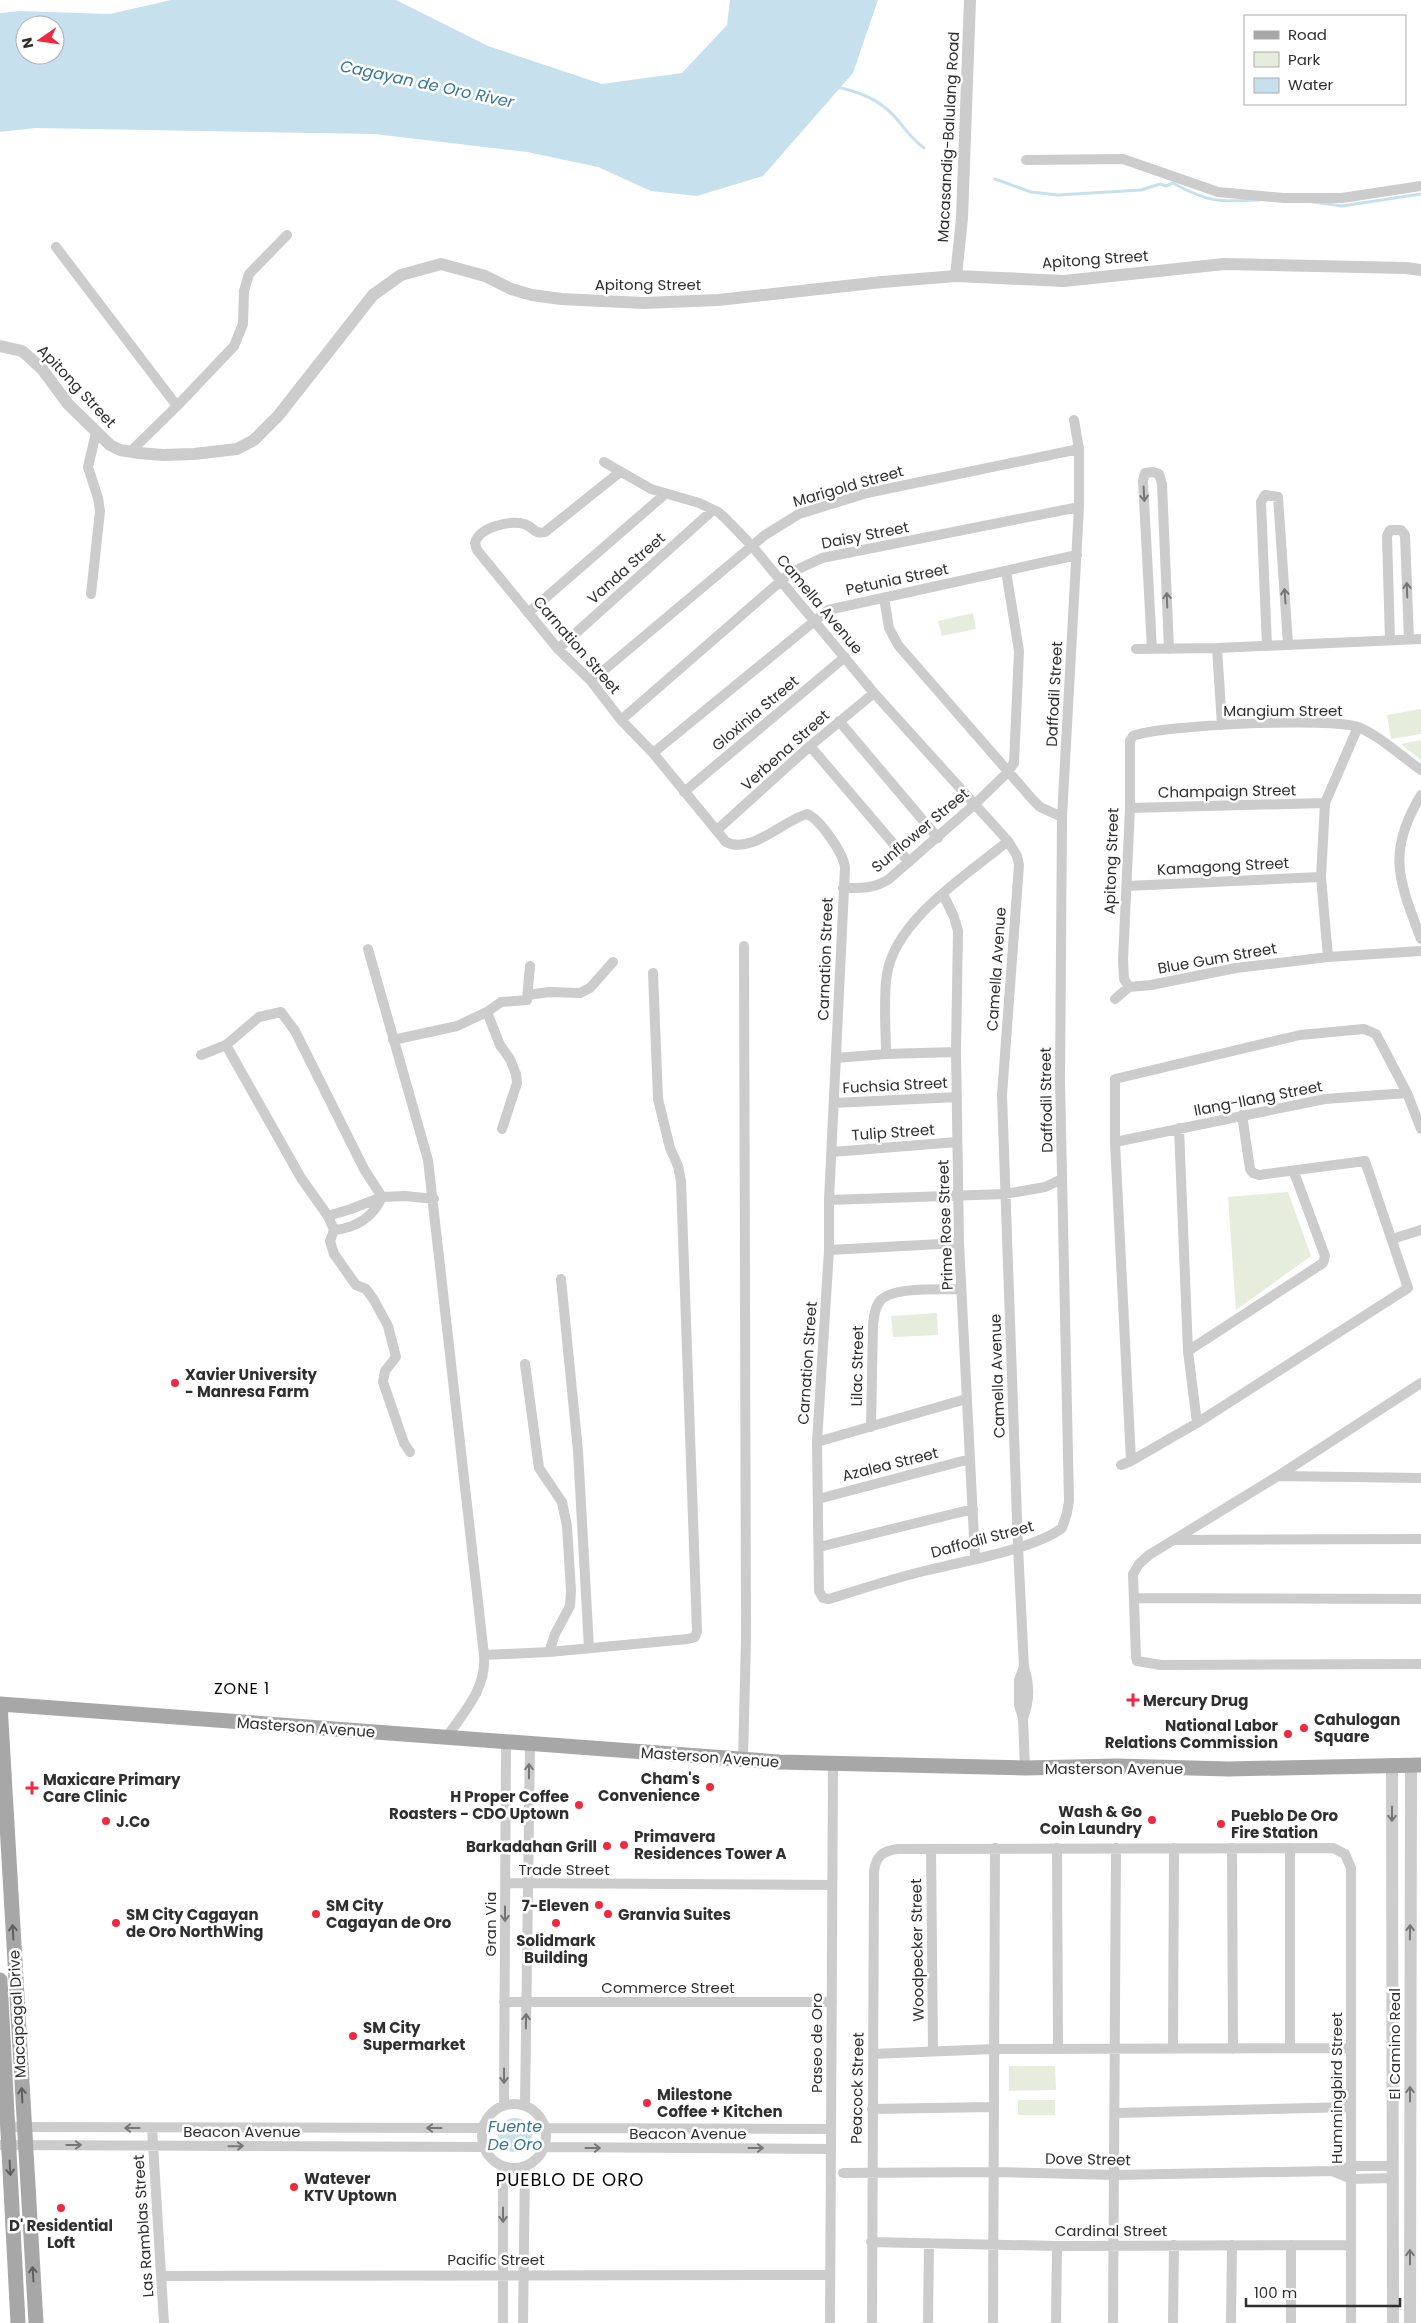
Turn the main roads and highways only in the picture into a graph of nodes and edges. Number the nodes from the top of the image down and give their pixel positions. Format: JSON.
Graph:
{"nodes":[{"id":1,"x":0,"y":1704,"type":"edge"},
{"id":2,"x":1416,"y":1765,"type":"edge"},
{"id":3,"x":0,"y":1980,"type":"edge"},
{"id":4,"x":4,"y":2145,"type":"edge"},
{"id":5,"x":18,"y":2323,"type":"edge"},
{"id":6,"x":36,"y":2323,"type":"edge"}],
"edges":[{"from":1,"to":2,"type":"main road","name":"Masterson Avenue"},
{"from":6,"to":1,"type":"main road","name":"Macapagal Drive","one_way":true},
{"from":3,"to":4,"type":"main road","name":"Macapagal Drive"},
{"from":4,"to":5,"type":"main road","name":"Macapagal Drive","one_way":true}]}
